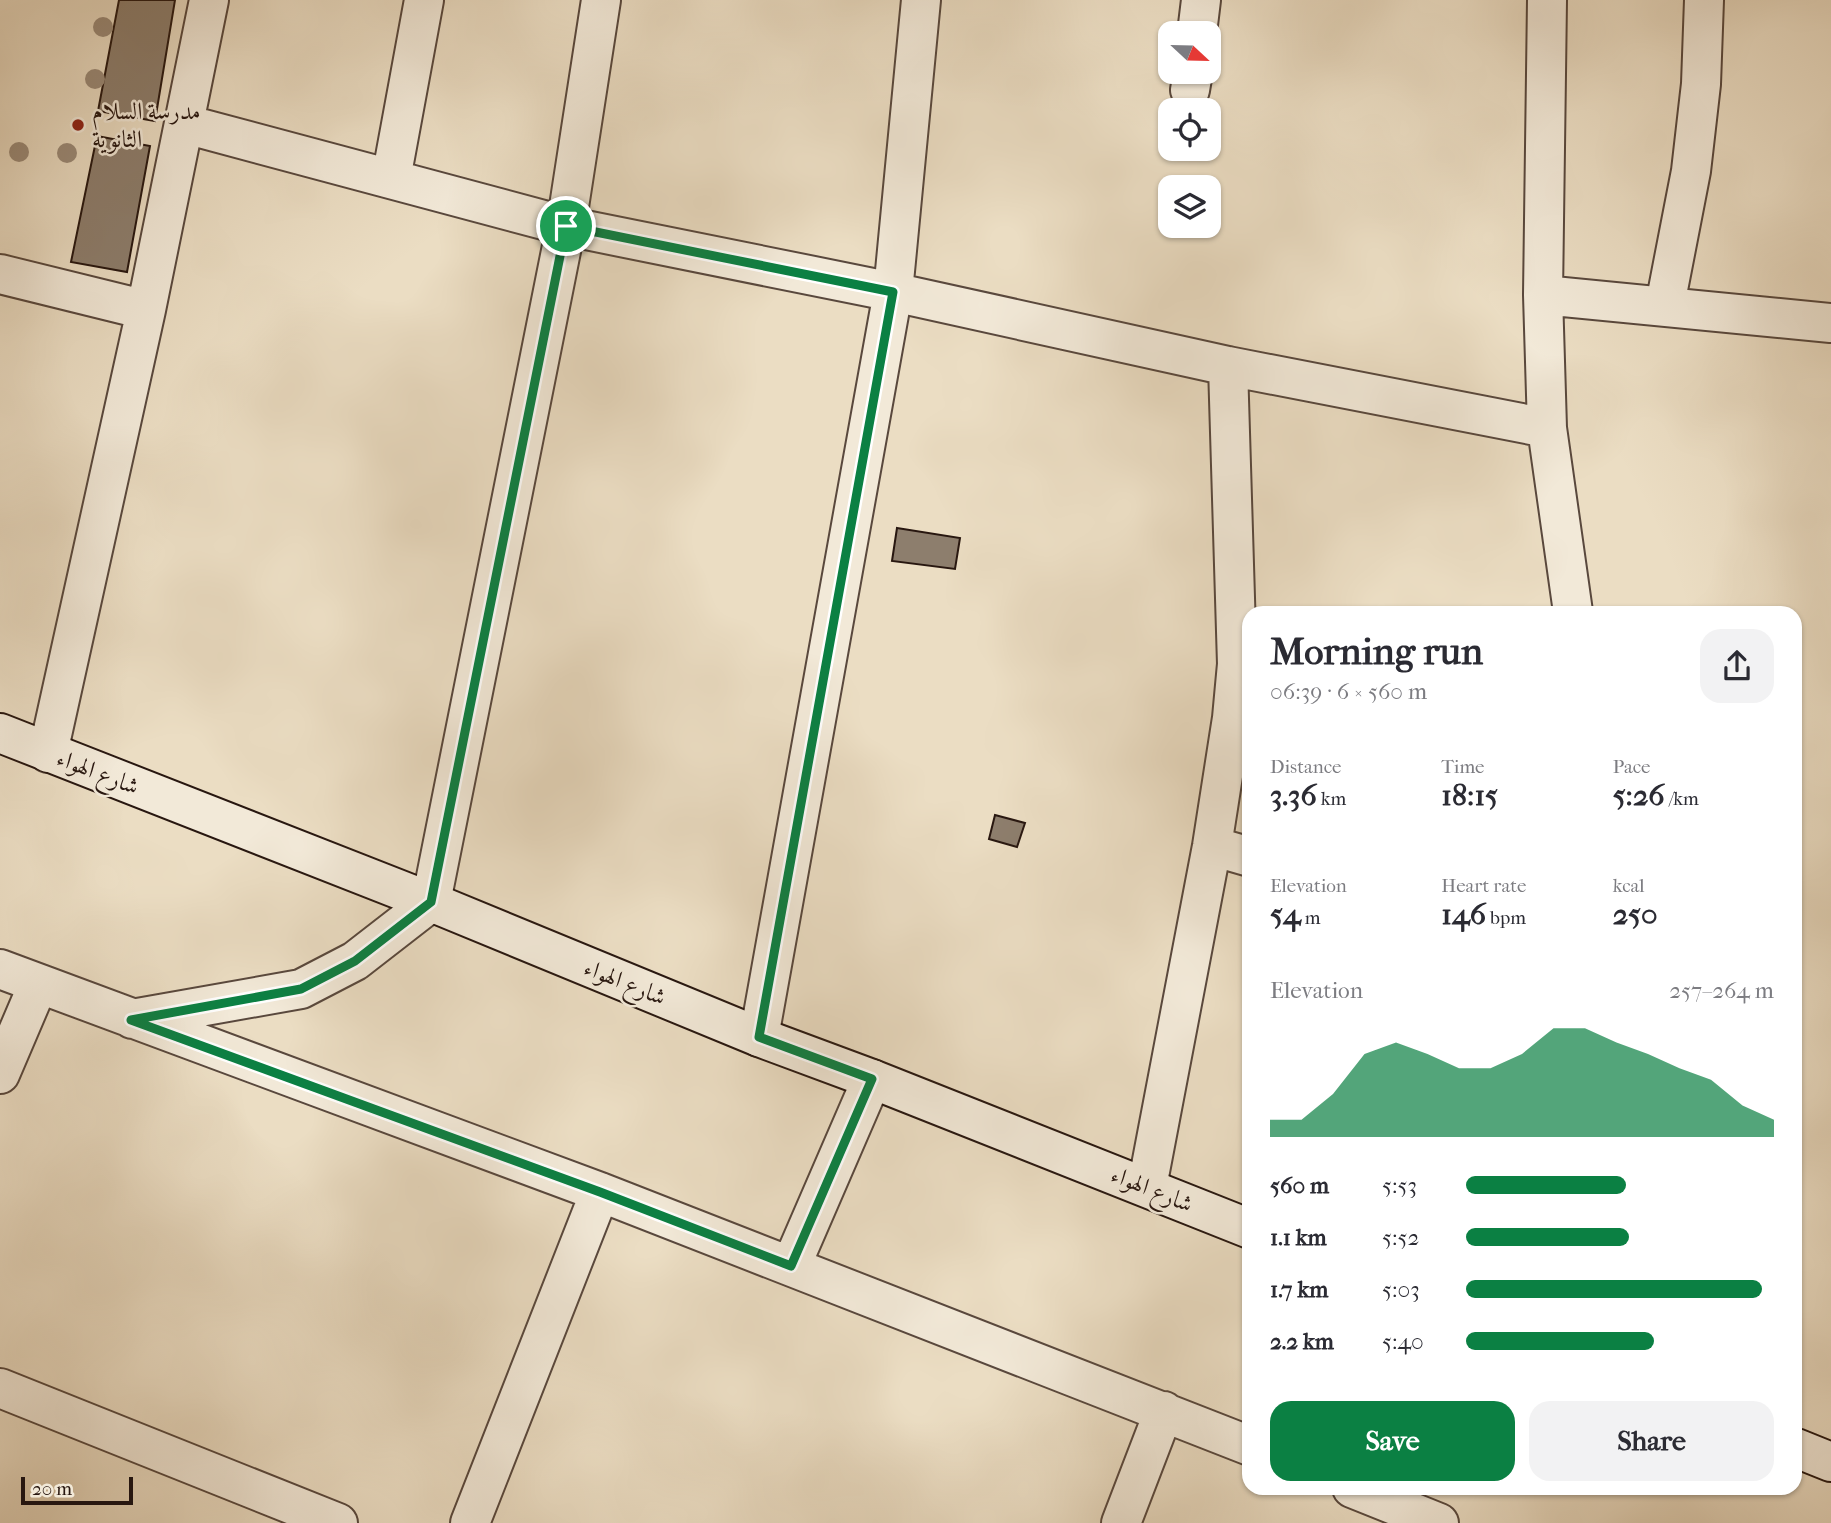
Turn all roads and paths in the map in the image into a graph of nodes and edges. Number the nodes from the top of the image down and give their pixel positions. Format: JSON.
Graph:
{"nodes":[{"id":1,"x":209,"y":0,"type":"edge"},
{"id":2,"x":424,"y":0,"type":"edge"},
{"id":3,"x":600,"y":0,"type":"edge"},
{"id":4,"x":921,"y":0,"type":"edge"},
{"id":5,"x":1201,"y":0,"type":"edge"},
{"id":6,"x":1547,"y":0,"type":"edge"},
{"id":7,"x":1704,"y":0,"type":"edge"},
{"id":8,"x":1198,"y":21,"type":"edge"},
{"id":9,"x":185,"y":124,"type":"junction"},
{"id":10,"x":391,"y":179,"type":"junction"},
{"id":11,"x":566,"y":226,"type":"junction"},
{"id":12,"x":0,"y":274,"type":"edge"},
{"id":13,"x":893,"y":292,"type":"junction"},
{"id":14,"x":1543,"y":295,"type":"junction"},
{"id":15,"x":1665,"y":305,"type":"junction"},
{"id":16,"x":146,"y":310,"type":"junction"},
{"id":17,"x":1831,"y":323,"type":"edge"},
{"id":18,"x":1228,"y":366,"type":"junction"},
{"id":19,"x":1547,"y":428,"type":"junction"},
{"id":20,"x":1572,"y":606,"type":"edge"},
{"id":21,"x":1242,"y":644,"type":"edge"},
{"id":22,"x":1242,"y":669,"type":"edge"},
{"id":23,"x":0,"y":733,"type":"edge"},
{"id":24,"x":48,"y":752,"type":"junction"},
{"id":25,"x":1212,"y":846,"type":"junction"},
{"id":26,"x":1242,"y":855,"type":"edge"},
{"id":27,"x":431,"y":902,"type":"junction"},
{"id":28,"x":0,"y":969,"type":"edge"},
{"id":29,"x":37,"y":985,"type":"junction"},
{"id":30,"x":131,"y":1020,"type":"junction"},
{"id":31,"x":759,"y":1037,"type":"junction"},
{"id":32,"x":0,"y":1074,"type":"edge"},
{"id":33,"x":872,"y":1079,"type":"junction"},
{"id":34,"x":1147,"y":1187,"type":"junction"},
{"id":35,"x":600,"y":1192,"type":"junction"},
{"id":36,"x":1242,"y":1226,"type":"edge"},
{"id":37,"x":791,"y":1266,"type":"junction"},
{"id":38,"x":0,"y":1388,"type":"edge"},
{"id":39,"x":1164,"y":1411,"type":"junction"},
{"id":40,"x":1242,"y":1443,"type":"edge"},
{"id":41,"x":1802,"y":1450,"type":"edge"},
{"id":42,"x":1831,"y":1462,"type":"edge"},
{"id":43,"x":1372,"y":1495,"type":"edge"},
{"id":44,"x":338,"y":1523,"type":"edge"},
{"id":45,"x":470,"y":1523,"type":"edge"},
{"id":46,"x":1121,"y":1523,"type":"edge"},
{"id":47,"x":1439,"y":1523,"type":"edge"}],
"edges":[{"from":1,"to":9,"type":"street"},
{"from":2,"to":10,"type":"street"},
{"from":3,"to":11,"type":"street"},
{"from":4,"to":13,"type":"street"},
{"from":5,"to":8,"type":"street"},
{"from":6,"to":14,"type":"street"},
{"from":7,"to":15,"type":"street"},
{"from":9,"to":10,"type":"street"},
{"from":9,"to":16,"type":"street"},
{"from":10,"to":11,"type":"street"},
{"from":11,"to":13,"type":"street"},
{"from":11,"to":27,"type":"street"},
{"from":12,"to":16,"type":"street"},
{"from":13,"to":18,"type":"street"},
{"from":13,"to":31,"type":"street"},
{"from":14,"to":15,"type":"street"},
{"from":14,"to":19,"type":"street"},
{"from":15,"to":17,"type":"street"},
{"from":16,"to":24,"type":"street"},
{"from":18,"to":19,"type":"street"},
{"from":18,"to":21,"type":"street"},
{"from":19,"to":20,"type":"street"},
{"from":22,"to":25,"type":"street"},
{"from":23,"to":24,"type":"street","name":"شارع الهواء"},
{"from":24,"to":27,"type":"street","name":"شارع الهواء"},
{"from":25,"to":26,"type":"street"},
{"from":25,"to":34,"type":"street"},
{"from":27,"to":30,"type":"street"},
{"from":27,"to":31,"type":"street","name":"شارع الهواء"},
{"from":28,"to":29,"type":"street"},
{"from":29,"to":30,"type":"street"},
{"from":29,"to":32,"type":"street"},
{"from":30,"to":35,"type":"street"},
{"from":31,"to":33,"type":"street","name":"شارع الهواء"},
{"from":33,"to":34,"type":"street","name":"شارع الهواء"},
{"from":33,"to":37,"type":"street"},
{"from":34,"to":36,"type":"street","name":"شارع الهواء"},
{"from":35,"to":37,"type":"street"},
{"from":35,"to":45,"type":"street"},
{"from":37,"to":39,"type":"street"},
{"from":38,"to":44,"type":"street"},
{"from":39,"to":40,"type":"street"},
{"from":39,"to":46,"type":"street"},
{"from":41,"to":42,"type":"street"},
{"from":43,"to":47,"type":"street"}]}
